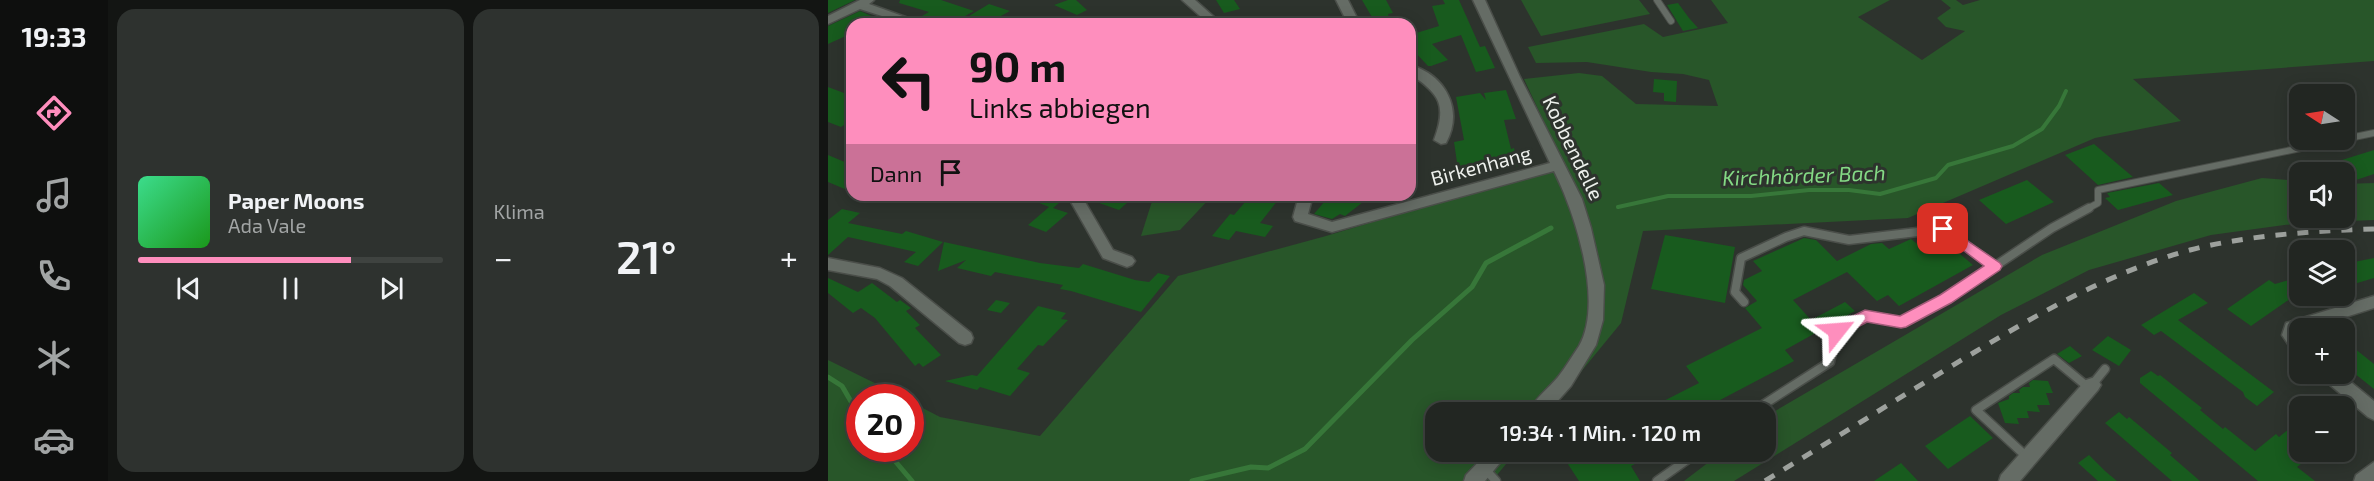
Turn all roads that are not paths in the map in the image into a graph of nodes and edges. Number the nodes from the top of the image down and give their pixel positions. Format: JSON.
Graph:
{"nodes":[{"id":1,"x":1188,"y":0,"type":"edge"},
{"id":2,"x":1342,"y":0,"type":"edge"},
{"id":3,"x":1479,"y":0,"type":"edge"},
{"id":4,"x":1657,"y":0,"type":"edge"},
{"id":5,"x":864,"y":2,"type":"edge"},
{"id":6,"x":904,"y":18,"type":"edge"},
{"id":7,"x":1209,"y":18,"type":"edge"},
{"id":8,"x":1350,"y":18,"type":"edge"},
{"id":9,"x":828,"y":21,"type":"edge"},
{"id":10,"x":1671,"y":21,"type":"dead end"},
{"id":11,"x":1416,"y":72,"type":"edge"},
{"id":12,"x":2374,"y":133,"type":"edge"},
{"id":13,"x":1441,"y":140,"type":"dead end"},
{"id":14,"x":1557,"y":165,"type":"junction"},
{"id":15,"x":1077,"y":201,"type":"edge"},
{"id":16,"x":1304,"y":201,"type":"edge"},
{"id":17,"x":1126,"y":261,"type":"dead end"},
{"id":18,"x":828,"y":264,"type":"edge"},
{"id":19,"x":1995,"y":266,"type":"junction"},
{"id":20,"x":1744,"y":302,"type":"dead end"},
{"id":21,"x":2374,"y":302,"type":"edge"},
{"id":22,"x":2324,"y":318,"type":"edge"},
{"id":23,"x":965,"y":338,"type":"dead end"},
{"id":24,"x":2105,"y":369,"type":"dead end"},
{"id":25,"x":2341,"y":384,"type":"edge"},
{"id":26,"x":2090,"y":387,"type":"junction"},
{"id":27,"x":1545,"y":402,"type":"edge"},
{"id":28,"x":1768,"y":402,"type":"edge"},
{"id":29,"x":2374,"y":412,"type":"edge"},
{"id":30,"x":2028,"y":458,"type":"junction"},
{"id":31,"x":1494,"y":462,"type":"edge"},
{"id":32,"x":1684,"y":462,"type":"edge"},
{"id":33,"x":2374,"y":471,"type":"edge"},
{"id":34,"x":1484,"y":477,"type":"edge"},
{"id":35,"x":1657,"y":481,"type":"edge"},
{"id":36,"x":2008,"y":481,"type":"edge"},
{"id":37,"x":2363,"y":481,"type":"edge"}],
"edges":[{"from":1,"to":7,"type":"street"},
{"from":2,"to":8,"type":"street"},
{"from":3,"to":14,"type":"street","name":"Kobbendelle"},
{"from":4,"to":10,"type":"lane"},
{"from":5,"to":6,"type":"street"},
{"from":5,"to":9,"type":"street"},
{"from":11,"to":13,"type":"street"},
{"from":12,"to":19,"type":"lane"},
{"from":14,"to":16,"type":"street","name":"Birkenhang"},
{"from":14,"to":27,"type":"street","name":"Kobbendelle"},
{"from":15,"to":17,"type":"street"},
{"from":18,"to":23,"type":"street"},
{"from":19,"to":20,"type":"lane"},
{"from":19,"to":28,"type":"lane"},
{"from":21,"to":22,"type":"street"},
{"from":24,"to":26,"type":"lane"},
{"from":25,"to":29,"type":"street"},
{"from":26,"to":30,"type":"street"},
{"from":26,"to":30,"type":"lane"},
{"from":30,"to":36,"type":"street"},
{"from":31,"to":34,"type":"street"},
{"from":32,"to":35,"type":"lane"},
{"from":33,"to":37,"type":"street"}]}
